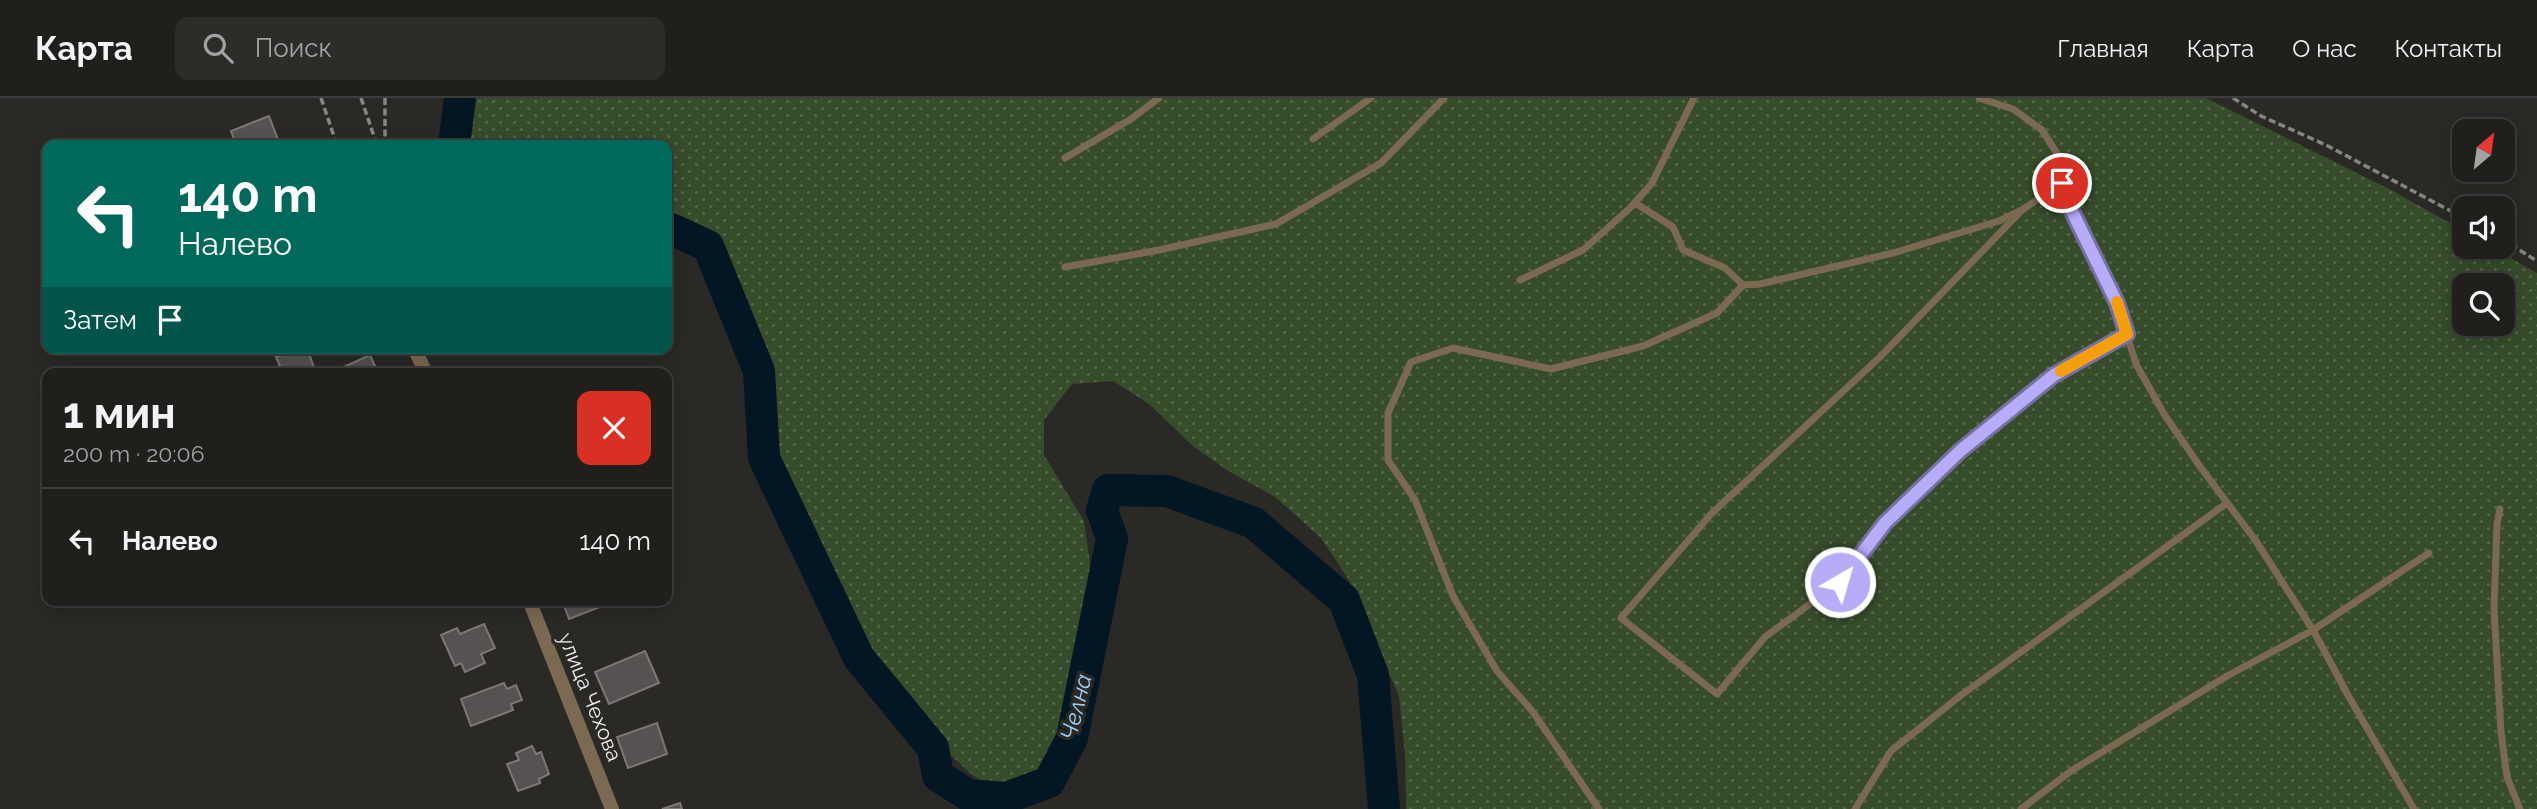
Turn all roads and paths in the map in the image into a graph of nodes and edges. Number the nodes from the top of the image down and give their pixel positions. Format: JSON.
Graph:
{"nodes":[{"id":1,"x":321,"y":98,"type":"edge"},
{"id":2,"x":361,"y":98,"type":"edge"},
{"id":3,"x":385,"y":98,"type":"edge"},
{"id":4,"x":1159,"y":98,"type":"edge"},
{"id":5,"x":1371,"y":98,"type":"edge"},
{"id":6,"x":1444,"y":98,"type":"edge"},
{"id":7,"x":1695,"y":98,"type":"edge"},
{"id":8,"x":1979,"y":98,"type":"edge"},
{"id":9,"x":2233,"y":98,"type":"edge"},
{"id":10,"x":1314,"y":139,"type":"dead end"},
{"id":11,"x":335,"y":140,"type":"edge"},
{"id":12,"x":375,"y":140,"type":"edge"},
{"id":13,"x":385,"y":140,"type":"edge"},
{"id":14,"x":1065,"y":158,"type":"dead end"},
{"id":15,"x":2062,"y":183,"type":"junction"},
{"id":16,"x":1635,"y":203,"type":"junction"},
{"id":17,"x":2022,"y":210,"type":"junction"},
{"id":18,"x":2452,"y":212,"type":"edge"},
{"id":19,"x":2515,"y":247,"type":"edge"},
{"id":20,"x":2537,"y":261,"type":"edge"},
{"id":21,"x":1065,"y":267,"type":"dead end"},
{"id":22,"x":1520,"y":280,"type":"dead end"},
{"id":23,"x":1743,"y":285,"type":"junction"},
{"id":24,"x":2127,"y":334,"type":"junction"},
{"id":25,"x":2227,"y":503,"type":"junction"},
{"id":26,"x":2500,"y":509,"type":"dead end"},
{"id":27,"x":2429,"y":553,"type":"dead end"},
{"id":28,"x":531,"y":606,"type":"edge"},
{"id":29,"x":2313,"y":630,"type":"junction"},
{"id":30,"x":2412,"y":808,"type":"edge"},
{"id":31,"x":612,"y":809,"type":"edge"},
{"id":32,"x":1599,"y":809,"type":"edge"},
{"id":33,"x":1854,"y":809,"type":"edge"},
{"id":34,"x":2021,"y":809,"type":"edge"},
{"id":35,"x":2520,"y":809,"type":"edge"}],
"edges":[{"from":1,"to":11,"type":"path"},
{"from":2,"to":12,"type":"path"},
{"from":3,"to":13,"type":"path"},
{"from":4,"to":14,"type":"lane"},
{"from":5,"to":10,"type":"lane"},
{"from":6,"to":21,"type":"lane"},
{"from":7,"to":16,"type":"lane"},
{"from":8,"to":15,"type":"lane"},
{"from":9,"to":18,"type":"path"},
{"from":15,"to":17,"type":"lane"},
{"from":15,"to":24,"type":"lane"},
{"from":16,"to":22,"type":"lane"},
{"from":16,"to":23,"type":"lane"},
{"from":17,"to":23,"type":"lane"},
{"from":17,"to":24,"type":"lane"},
{"from":19,"to":20,"type":"path"},
{"from":23,"to":32,"type":"lane"},
{"from":24,"to":25,"type":"lane"},
{"from":25,"to":29,"type":"lane"},
{"from":25,"to":33,"type":"lane"},
{"from":26,"to":35,"type":"lane"},
{"from":27,"to":29,"type":"lane"},
{"from":28,"to":31,"type":"street","name":"улица Чехова"},
{"from":29,"to":30,"type":"lane"},
{"from":29,"to":34,"type":"lane"}]}
